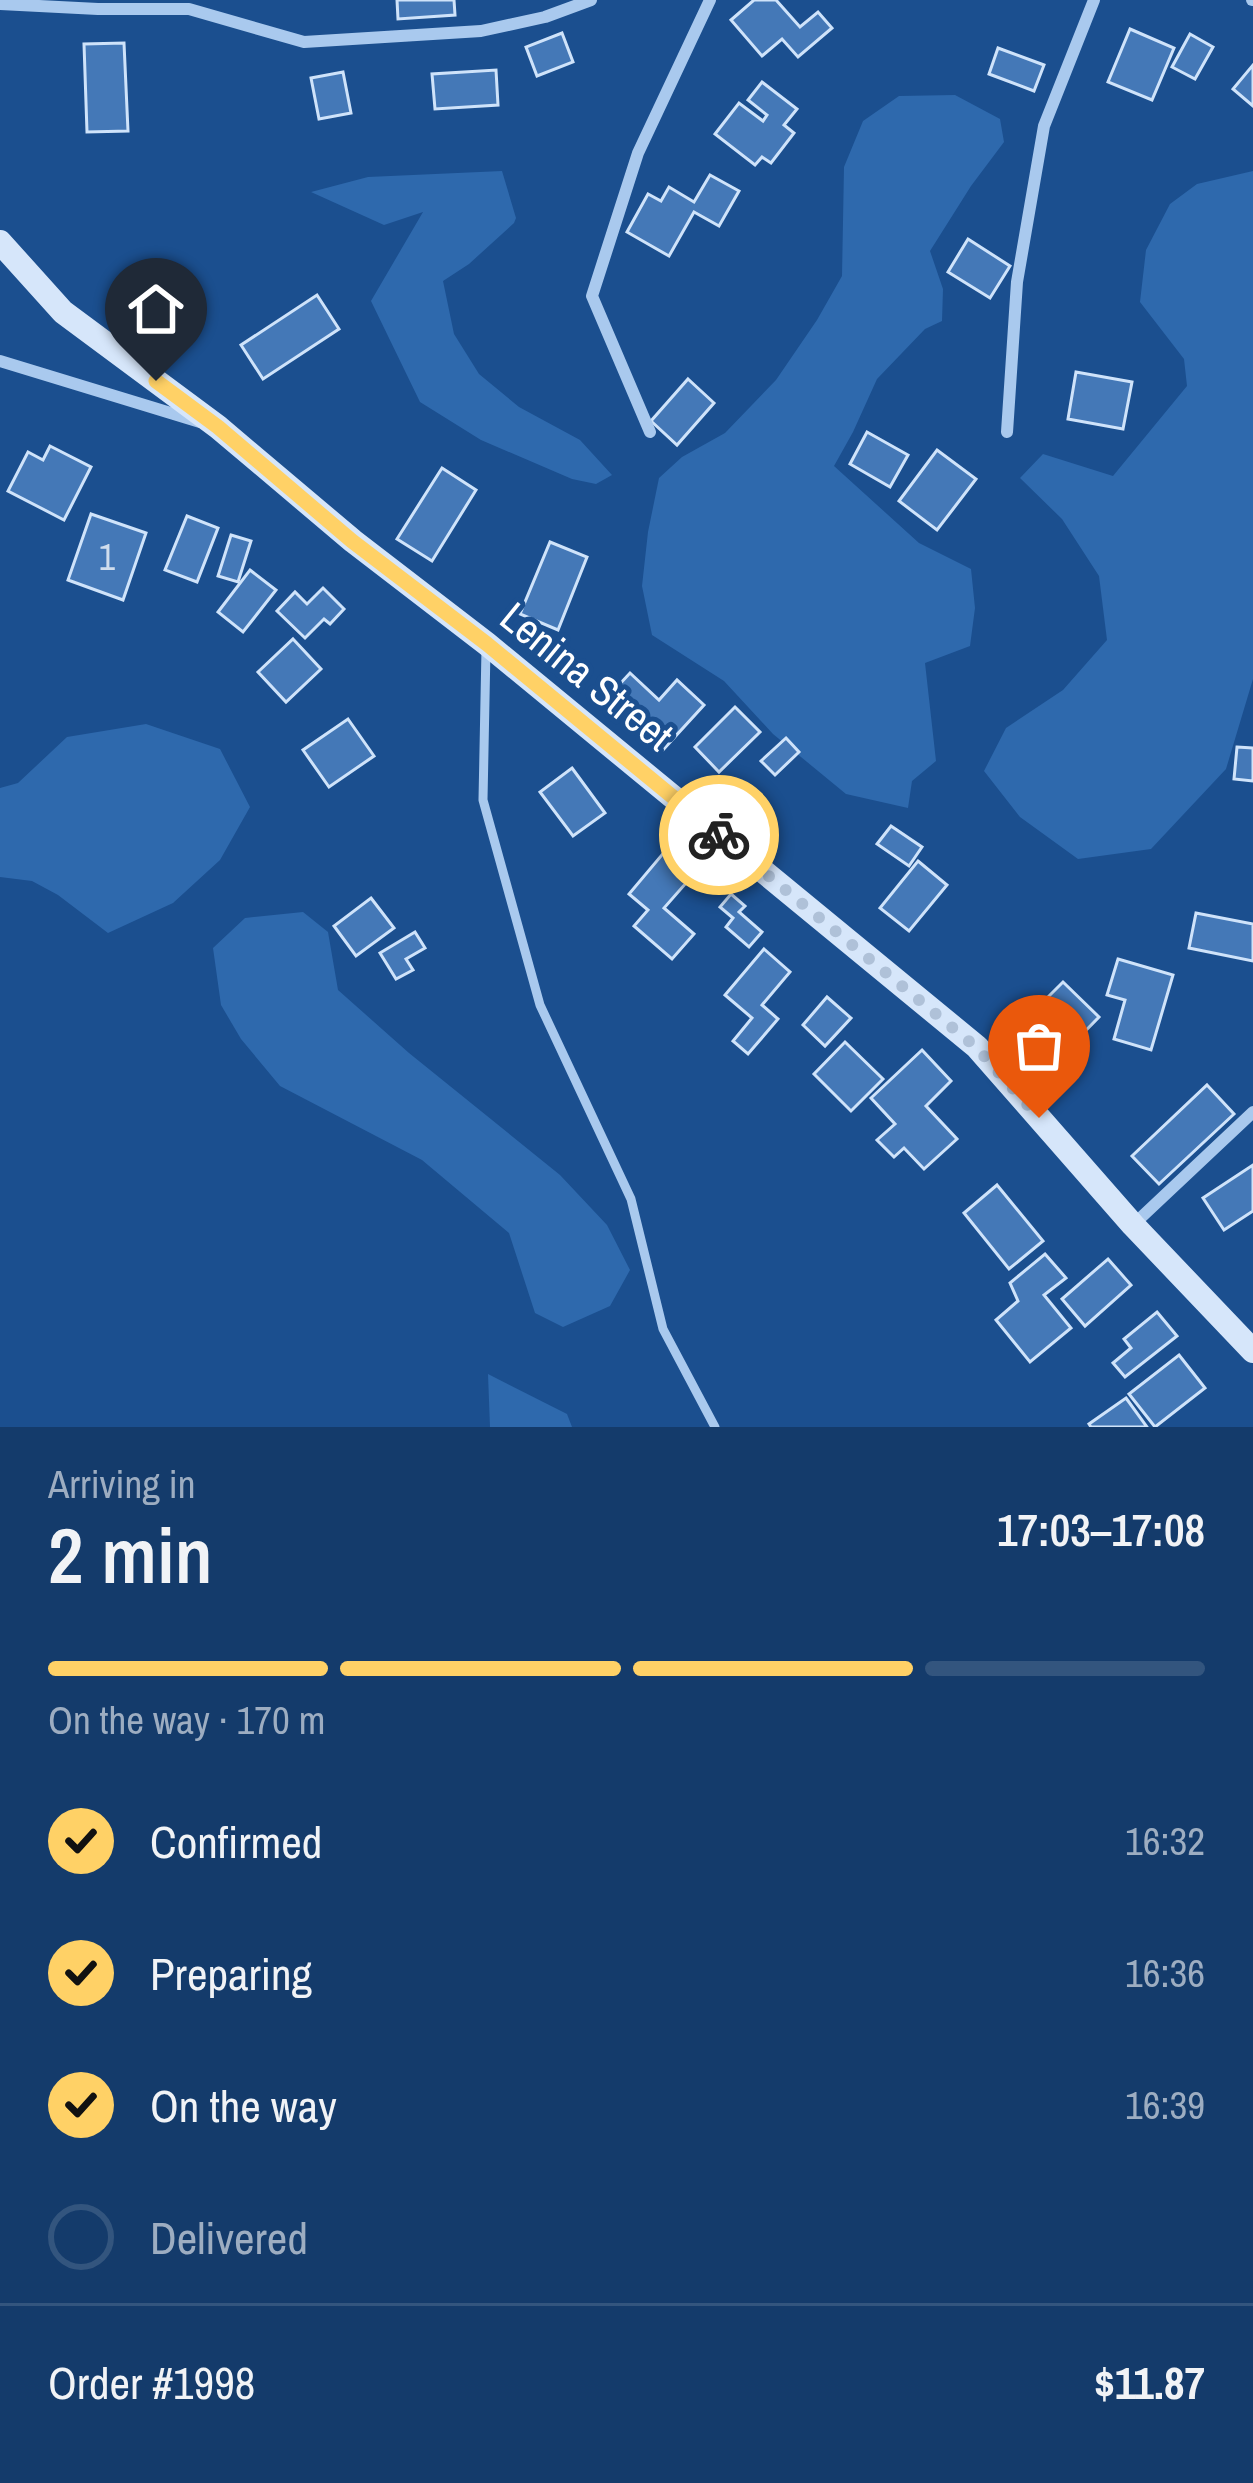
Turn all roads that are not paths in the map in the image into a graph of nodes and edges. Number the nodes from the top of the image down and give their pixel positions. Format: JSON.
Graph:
{"nodes":[{"id":1,"x":592,"y":0,"type":"edge"},
{"id":2,"x":710,"y":0,"type":"edge"},
{"id":3,"x":1094,"y":0,"type":"edge"},
{"id":4,"x":0,"y":4,"type":"edge"},
{"id":5,"x":98,"y":4,"type":"edge"},
{"id":6,"x":191,"y":4,"type":"edge"},
{"id":7,"x":0,"y":242,"type":"edge"},
{"id":8,"x":0,"y":361,"type":"edge"},
{"id":9,"x":218,"y":427,"type":"junction"},
{"id":10,"x":650,"y":432,"type":"dead end"},
{"id":11,"x":1007,"y":432,"type":"dead end"},
{"id":12,"x":487,"y":644,"type":"junction"},
{"id":13,"x":1253,"y":1112,"type":"edge"},
{"id":14,"x":1133,"y":1225,"type":"junction"},
{"id":15,"x":1253,"y":1351,"type":"edge"},
{"id":16,"x":715,"y":1427,"type":"edge"}],
"edges":[{"from":1,"to":6,"type":"street"},
{"from":2,"to":10,"type":"street"},
{"from":3,"to":11,"type":"street"},
{"from":4,"to":5,"type":"street"},
{"from":5,"to":6,"type":"street"},
{"from":7,"to":9,"type":"main road","name":"Lenina Street"},
{"from":8,"to":9,"type":"street"},
{"from":9,"to":12,"type":"main road","name":"Lenina Street"},
{"from":12,"to":14,"type":"main road","name":"Lenina Street"},
{"from":12,"to":16,"type":"lane"},
{"from":13,"to":14,"type":"street"},
{"from":14,"to":15,"type":"main road","name":"Lenina Street"}]}
